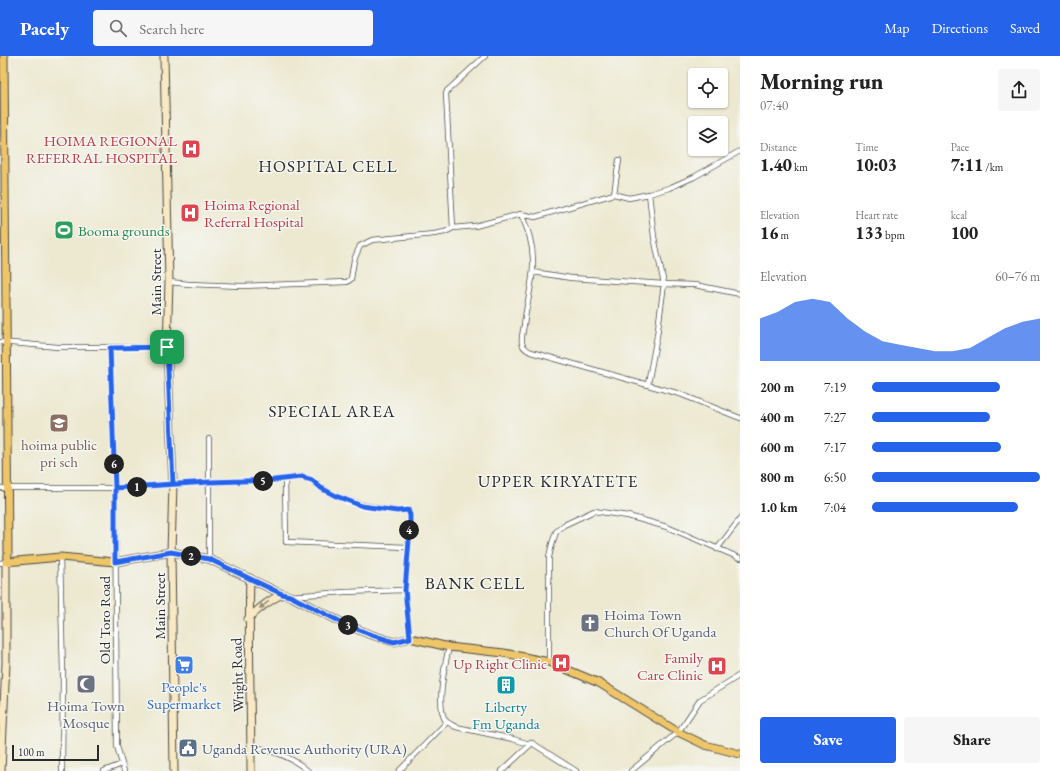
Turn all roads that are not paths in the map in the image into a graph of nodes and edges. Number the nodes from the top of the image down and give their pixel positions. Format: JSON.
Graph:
{"nodes":[{"id":1,"x":4,"y":56,"type":"edge"},
{"id":2,"x":164,"y":56,"type":"edge"},
{"id":3,"x":484,"y":56,"type":"edge"},
{"id":4,"x":740,"y":151,"type":"edge"},
{"id":5,"x":619,"y":160,"type":"dead end"},
{"id":6,"x":614,"y":194,"type":"junction"},
{"id":7,"x":649,"y":194,"type":"junction"},
{"id":8,"x":521,"y":214,"type":"junction"},
{"id":9,"x":453,"y":228,"type":"junction"},
{"id":10,"x":533,"y":272,"type":"junction"},
{"id":11,"x":169,"y":282,"type":"junction"},
{"id":12,"x":664,"y":284,"type":"junction"},
{"id":13,"x":740,"y":294,"type":"edge"},
{"id":14,"x":3,"y":342,"type":"edge"},
{"id":15,"x":167,"y":347,"type":"junction"},
{"id":16,"x":110,"y":348,"type":"junction"},
{"id":17,"x":648,"y":384,"type":"junction"},
{"id":18,"x":740,"y":418,"type":"edge"},
{"id":19,"x":209,"y":439,"type":"dead end"},
{"id":20,"x":285,"y":479,"type":"junction"},
{"id":21,"x":209,"y":482,"type":"junction"},
{"id":22,"x":173,"y":484,"type":"junction"},
{"id":23,"x":3,"y":488,"type":"edge"},
{"id":24,"x":115,"y":488,"type":"junction"},
{"id":25,"x":740,"y":519,"type":"edge"},
{"id":26,"x":407,"y":547,"type":"junction"},
{"id":27,"x":717,"y":549,"type":"junction"},
{"id":28,"x":171,"y":552,"type":"junction"},
{"id":29,"x":60,"y":557,"type":"junction"},
{"id":30,"x":740,"y":558,"type":"edge"},
{"id":31,"x":209,"y":559,"type":"junction"},
{"id":32,"x":3,"y":562,"type":"edge"},
{"id":33,"x":115,"y":562,"type":"junction"},
{"id":34,"x":250,"y":578,"type":"junction"},
{"id":35,"x":405,"y":590,"type":"junction"},
{"id":36,"x":282,"y":594,"type":"junction"},
{"id":37,"x":290,"y":596,"type":"junction"},
{"id":38,"x":248,"y":619,"type":"junction"},
{"id":39,"x":410,"y":638,"type":"junction"},
{"id":40,"x":449,"y":647,"type":"junction"},
{"id":41,"x":549,"y":662,"type":"junction"},
{"id":42,"x":740,"y":675,"type":"edge"},
{"id":43,"x":447,"y":722,"type":"junction"},
{"id":44,"x":678,"y":732,"type":"junction"},
{"id":45,"x":532,"y":743,"type":"junction"},
{"id":46,"x":251,"y":746,"type":"junction"},
{"id":47,"x":740,"y":754,"type":"edge"},
{"id":48,"x":122,"y":764,"type":"junction"},
{"id":49,"x":1,"y":771,"type":"edge"},
{"id":50,"x":62,"y":771,"type":"edge"},
{"id":51,"x":104,"y":771,"type":"edge"},
{"id":52,"x":124,"y":771,"type":"edge"},
{"id":53,"x":174,"y":771,"type":"edge"},
{"id":54,"x":251,"y":771,"type":"edge"},
{"id":55,"x":308,"y":771,"type":"edge"},
{"id":56,"x":399,"y":771,"type":"edge"},
{"id":57,"x":502,"y":771,"type":"edge"},
{"id":58,"x":576,"y":771,"type":"edge"},
{"id":59,"x":632,"y":771,"type":"edge"}],
"edges":[{"from":1,"to":14,"type":"main road"},
{"from":2,"to":11,"type":"street","name":"Main Street"},
{"from":3,"to":9,"type":"street"},
{"from":4,"to":7,"type":"street"},
{"from":5,"to":6,"type":"street"},
{"from":6,"to":7,"type":"street"},
{"from":6,"to":8,"type":"street"},
{"from":7,"to":12,"type":"street"},
{"from":8,"to":9,"type":"street"},
{"from":8,"to":10,"type":"street"},
{"from":9,"to":11,"type":"street"},
{"from":10,"to":12,"type":"street"},
{"from":10,"to":17,"type":"street"},
{"from":11,"to":15,"type":"street","name":"Main Street"},
{"from":12,"to":13,"type":"street"},
{"from":12,"to":17,"type":"street"},
{"from":14,"to":16,"type":"street"},
{"from":14,"to":23,"type":"main road"},
{"from":15,"to":16,"type":"street"},
{"from":15,"to":22,"type":"street","name":"Main Street"},
{"from":16,"to":24,"type":"street","name":"Old Toro Road"},
{"from":17,"to":18,"type":"street"},
{"from":19,"to":21,"type":"street"},
{"from":20,"to":21,"type":"street"},
{"from":20,"to":26,"type":"street"},
{"from":20,"to":26,"type":"street"},
{"from":21,"to":22,"type":"street"},
{"from":21,"to":31,"type":"street"},
{"from":22,"to":24,"type":"street"},
{"from":22,"to":28,"type":"street","name":"Main Street"},
{"from":23,"to":24,"type":"street"},
{"from":23,"to":32,"type":"main road"},
{"from":24,"to":33,"type":"street","name":"Old Toro Road"},
{"from":25,"to":27,"type":"street"},
{"from":26,"to":35,"type":"street"},
{"from":27,"to":30,"type":"street"},
{"from":27,"to":41,"type":"street"},
{"from":28,"to":31,"type":"main road"},
{"from":28,"to":33,"type":"main road"},
{"from":28,"to":53,"type":"street","name":"Main Street"},
{"from":29,"to":32,"type":"main road"},
{"from":29,"to":33,"type":"main road"},
{"from":29,"to":50,"type":"street"},
{"from":31,"to":34,"type":"main road"},
{"from":32,"to":49,"type":"street"},
{"from":33,"to":48,"type":"street","name":"Old Toro Road"},
{"from":34,"to":36,"type":"main road"},
{"from":34,"to":38,"type":"street","name":"Wright Road"},
{"from":35,"to":37,"type":"street"},
{"from":35,"to":39,"type":"street"},
{"from":36,"to":37,"type":"main road"},
{"from":36,"to":38,"type":"street","one_way":true},
{"from":37,"to":39,"type":"main road"},
{"from":38,"to":46,"type":"street","name":"Wright Road"},
{"from":39,"to":40,"type":"main road"},
{"from":40,"to":41,"type":"main road"},
{"from":40,"to":43,"type":"street"},
{"from":41,"to":44,"type":"main road"},
{"from":42,"to":44,"type":"street"},
{"from":43,"to":45,"type":"street"},
{"from":43,"to":56,"type":"street"},
{"from":44,"to":47,"type":"main road"},
{"from":44,"to":59,"type":"street"},
{"from":45,"to":57,"type":"street"},
{"from":45,"to":58,"type":"street"},
{"from":46,"to":54,"type":"street","name":"Wright Road"},
{"from":46,"to":55,"type":"street"},
{"from":48,"to":51,"type":"street"},
{"from":48,"to":52,"type":"street","name":"Old Toro Road"}]}
